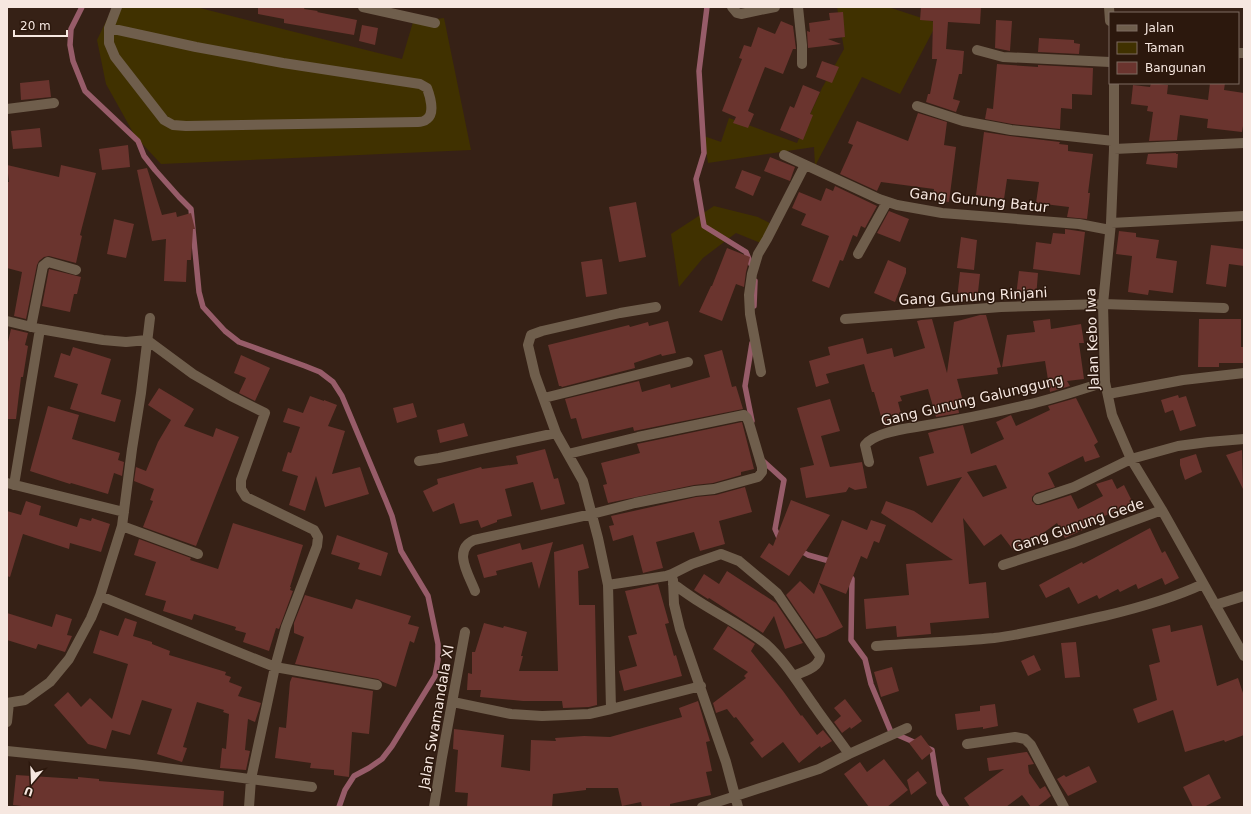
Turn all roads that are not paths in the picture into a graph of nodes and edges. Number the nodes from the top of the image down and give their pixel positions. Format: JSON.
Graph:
{"nodes":[{"id":1,"x":117,"y":7,"type":"edge"},
{"id":2,"x":363,"y":7,"type":"edge"},
{"id":3,"x":732,"y":7,"type":"edge"},
{"id":4,"x":775,"y":7,"type":"edge"},
{"id":5,"x":798,"y":7,"type":"edge"},
{"id":6,"x":435,"y":23,"type":"dead end"},
{"id":7,"x":108,"y":28,"type":"junction"},
{"id":8,"x":977,"y":50,"type":"dead end"},
{"id":9,"x":1109,"y":62,"type":"edge"},
{"id":10,"x":802,"y":64,"type":"dead end"},
{"id":11,"x":1114,"y":84,"type":"edge"},
{"id":12,"x":54,"y":104,"type":"dead end"},
{"id":13,"x":917,"y":106,"type":"dead end"},
{"id":14,"x":7,"y":109,"type":"edge"},
{"id":15,"x":1244,"y":143,"type":"edge"},
{"id":16,"x":1114,"y":145,"type":"junction"},
{"id":17,"x":784,"y":155,"type":"dead end"},
{"id":18,"x":805,"y":165,"type":"junction"},
{"id":19,"x":887,"y":202,"type":"junction"},
{"id":20,"x":1244,"y":216,"type":"edge"},
{"id":21,"x":1110,"y":226,"type":"junction"},
{"id":22,"x":858,"y":254,"type":"dead end"},
{"id":23,"x":76,"y":270,"type":"dead end"},
{"id":24,"x":1102,"y":304,"type":"junction"},
{"id":25,"x":656,"y":306,"type":"dead end"},
{"id":26,"x":1224,"y":308,"type":"dead end"},
{"id":27,"x":150,"y":318,"type":"dead end"},
{"id":28,"x":846,"y":319,"type":"dead end"},
{"id":29,"x":7,"y":321,"type":"edge"},
{"id":30,"x":36,"y":328,"type":"junction"},
{"id":31,"x":147,"y":340,"type":"junction"},
{"id":32,"x":688,"y":362,"type":"dead end"},
{"id":33,"x":761,"y":372,"type":"dead end"},
{"id":34,"x":1244,"y":373,"type":"edge"},
{"id":35,"x":1105,"y":382,"type":"junction"},
{"id":36,"x":1108,"y":394,"type":"junction"},
{"id":37,"x":544,"y":398,"type":"junction"},
{"id":38,"x":556,"y":433,"type":"junction"},
{"id":39,"x":1244,"y":439,"type":"edge"},
{"id":40,"x":568,"y":454,"type":"junction"},
{"id":41,"x":1131,"y":459,"type":"junction"},
{"id":42,"x":419,"y":461,"type":"dead end"},
{"id":43,"x":869,"y":462,"type":"dead end"},
{"id":44,"x":10,"y":484,"type":"edge"},
{"id":45,"x":1038,"y":499,"type":"dead end"},
{"id":46,"x":1162,"y":510,"type":"junction"},
{"id":47,"x":124,"y":512,"type":"junction"},
{"id":48,"x":592,"y":514,"type":"junction"},
{"id":49,"x":122,"y":526,"type":"junction"},
{"id":50,"x":198,"y":554,"type":"dead end"},
{"id":51,"x":1003,"y":565,"type":"dead end"},
{"id":52,"x":673,"y":579,"type":"junction"},
{"id":53,"x":1203,"y":584,"type":"junction"},
{"id":54,"x":608,"y":585,"type":"junction"},
{"id":55,"x":476,"y":591,"type":"dead end"},
{"id":56,"x":100,"y":596,"type":"junction"},
{"id":57,"x":1244,"y":596,"type":"edge"},
{"id":58,"x":1215,"y":605,"type":"junction"},
{"id":59,"x":465,"y":632,"type":"dead end"},
{"id":60,"x":876,"y":646,"type":"dead end"},
{"id":61,"x":1244,"y":656,"type":"edge"},
{"id":62,"x":275,"y":667,"type":"junction"},
{"id":63,"x":794,"y":676,"type":"junction"},
{"id":64,"x":377,"y":685,"type":"dead end"},
{"id":65,"x":700,"y":686,"type":"junction"},
{"id":66,"x":452,"y":702,"type":"junction"},
{"id":67,"x":8,"y":703,"type":"edge"},
{"id":68,"x":611,"y":709,"type":"junction"},
{"id":69,"x":7,"y":722,"type":"edge"},
{"id":70,"x":907,"y":728,"type":"dead end"},
{"id":71,"x":967,"y":744,"type":"dead end"},
{"id":72,"x":7,"y":751,"type":"edge"},
{"id":73,"x":849,"y":754,"type":"junction"},
{"id":74,"x":251,"y":779,"type":"junction"},
{"id":75,"x":312,"y":787,"type":"dead end"},
{"id":76,"x":735,"y":796,"type":"junction"},
{"id":77,"x":1062,"y":806,"type":"edge"},
{"id":78,"x":249,"y":807,"type":"edge"},
{"id":79,"x":434,"y":807,"type":"edge"},
{"id":80,"x":702,"y":807,"type":"edge"},
{"id":81,"x":738,"y":807,"type":"edge"}],
"edges":[{"from":1,"to":7,"type":"street"},
{"from":2,"to":6,"type":"street"},
{"from":3,"to":4,"type":"street"},
{"from":5,"to":10,"type":"street"},
{"from":7,"to":7,"type":"street"},
{"from":8,"to":9,"type":"street"},
{"from":11,"to":16,"type":"street","name":"Jalan Kebo Iwa"},
{"from":12,"to":14,"type":"street"},
{"from":13,"to":16,"type":"street"},
{"from":15,"to":16,"type":"street"},
{"from":16,"to":21,"type":"street","name":"Jalan Kebo Iwa"},
{"from":17,"to":18,"type":"street","name":"Gang Gunung Batur"},
{"from":18,"to":19,"type":"street","name":"Gang Gunung Batur"},
{"from":18,"to":33,"type":"street"},
{"from":19,"to":21,"type":"street","name":"Gang Gunung Batur"},
{"from":19,"to":22,"type":"street"},
{"from":20,"to":21,"type":"street","name":"Gang Gunung Batur"},
{"from":21,"to":24,"type":"street","name":"Jalan Kebo Iwa"},
{"from":23,"to":30,"type":"street"},
{"from":24,"to":26,"type":"street","name":"Gang Gunung Rinjani"},
{"from":24,"to":28,"type":"street","name":"Gang Gunung Rinjani"},
{"from":24,"to":35,"type":"street","name":"Jalan Kebo Iwa"},
{"from":25,"to":37,"type":"street"},
{"from":27,"to":31,"type":"street"},
{"from":29,"to":30,"type":"street"},
{"from":30,"to":31,"type":"street"},
{"from":30,"to":44,"type":"street"},
{"from":31,"to":47,"type":"street"},
{"from":31,"to":62,"type":"street"},
{"from":32,"to":37,"type":"street"},
{"from":34,"to":36,"type":"street"},
{"from":35,"to":36,"type":"street","name":"Jalan Kebo Iwa"},
{"from":35,"to":43,"type":"street","name":"Gang Gunung Galunggung"},
{"from":36,"to":41,"type":"street","name":"Jalan Kebo Iwa"},
{"from":37,"to":38,"type":"street"},
{"from":38,"to":40,"type":"street"},
{"from":38,"to":42,"type":"street"},
{"from":39,"to":41,"type":"street"},
{"from":40,"to":48,"type":"street"},
{"from":40,"to":48,"type":"street"},
{"from":41,"to":45,"type":"street"},
{"from":41,"to":46,"type":"street","name":"Jalan Kebo Iwa"},
{"from":44,"to":47,"type":"street"},
{"from":46,"to":51,"type":"street","name":"Gang Gunung Gede"},
{"from":46,"to":53,"type":"street","name":"Jalan Kebo Iwa"},
{"from":47,"to":49,"type":"street"},
{"from":48,"to":54,"type":"street"},
{"from":48,"to":55,"type":"street"},
{"from":49,"to":50,"type":"street"},
{"from":49,"to":56,"type":"street"},
{"from":52,"to":54,"type":"street"},
{"from":52,"to":63,"type":"street"},
{"from":52,"to":63,"type":"street"},
{"from":52,"to":65,"type":"street"},
{"from":53,"to":58,"type":"street","name":"Jalan Kebo Iwa"},
{"from":53,"to":60,"type":"street"},
{"from":54,"to":68,"type":"street"},
{"from":56,"to":62,"type":"street"},
{"from":56,"to":67,"type":"street"},
{"from":57,"to":58,"type":"street"},
{"from":58,"to":61,"type":"street","name":"Jalan Kebo Iwa"},
{"from":59,"to":66,"type":"street","name":"Jalan Swamandala XI"},
{"from":62,"to":64,"type":"street"},
{"from":62,"to":74,"type":"street"},
{"from":63,"to":73,"type":"street"},
{"from":65,"to":68,"type":"street"},
{"from":65,"to":76,"type":"street"},
{"from":66,"to":68,"type":"street"},
{"from":66,"to":79,"type":"street","name":"Jalan Swamandala XI"},
{"from":67,"to":69,"type":"street"},
{"from":70,"to":73,"type":"street"},
{"from":71,"to":77,"type":"street"},
{"from":72,"to":74,"type":"street"},
{"from":73,"to":76,"type":"street"},
{"from":74,"to":75,"type":"street"},
{"from":74,"to":78,"type":"street"},
{"from":76,"to":80,"type":"street"},
{"from":76,"to":81,"type":"street"}]}
